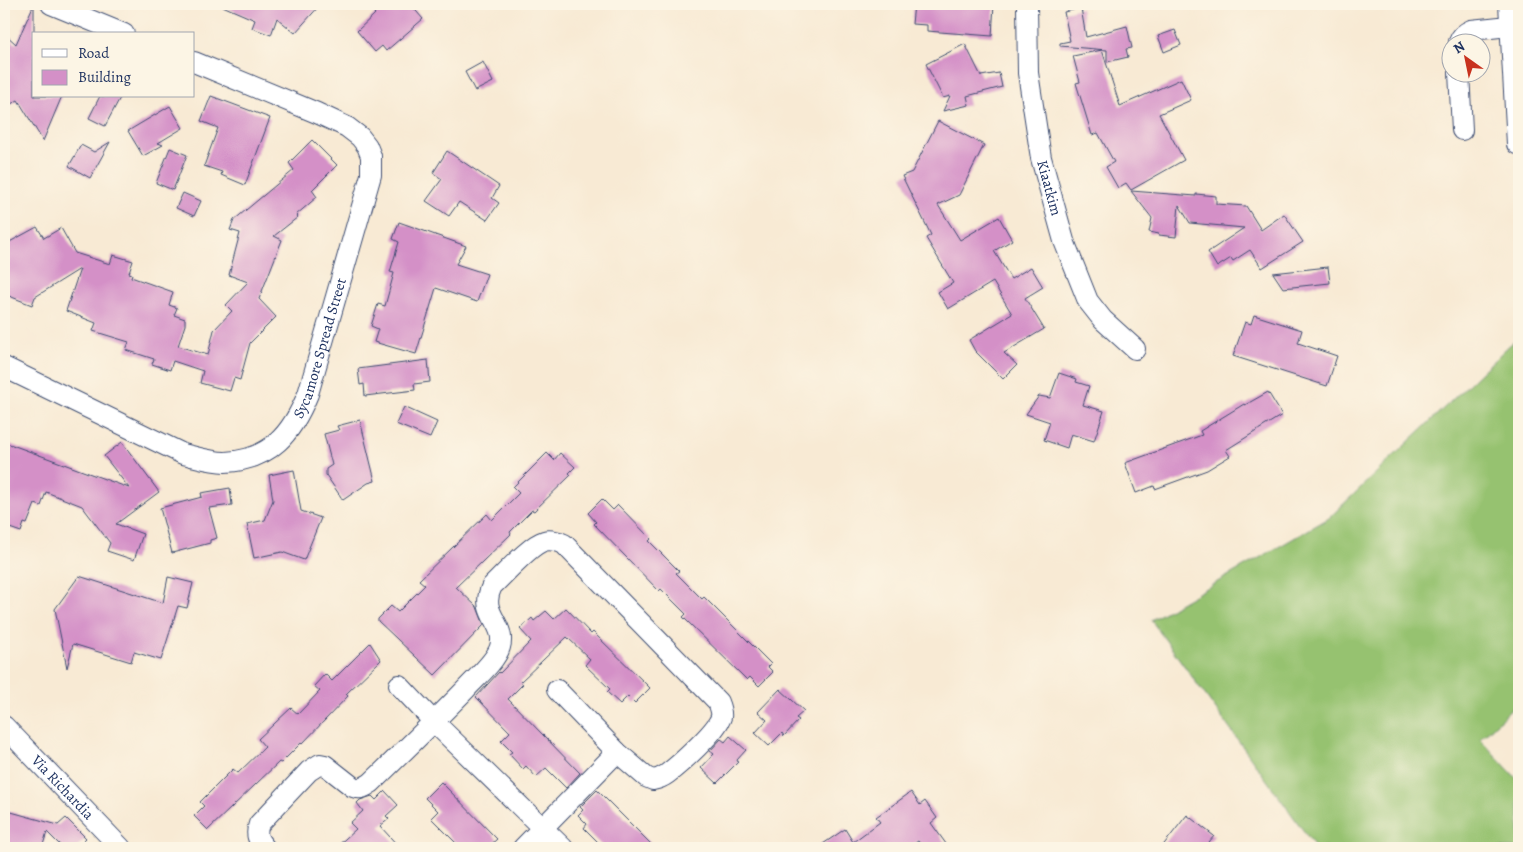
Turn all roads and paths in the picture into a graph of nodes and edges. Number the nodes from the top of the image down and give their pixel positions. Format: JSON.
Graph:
{"nodes":[{"id":1,"x":51,"y":4,"type":"edge"},
{"id":2,"x":1027,"y":4,"type":"edge"},
{"id":3,"x":1509,"y":4,"type":"edge"},
{"id":4,"x":1515,"y":26,"type":"edge"},
{"id":5,"x":119,"y":32,"type":"edge"},
{"id":6,"x":1468,"y":32,"type":"edge"},
{"id":7,"x":195,"y":62,"type":"edge"},
{"id":8,"x":1460,"y":82,"type":"edge"},
{"id":9,"x":1462,"y":130,"type":"dead end"},
{"id":10,"x":1517,"y":144,"type":"dead end"},
{"id":11,"x":1135,"y":349,"type":"dead end"},
{"id":12,"x":4,"y":367,"type":"edge"},
{"id":13,"x":399,"y":685,"type":"dead end"},
{"id":14,"x":557,"y":690,"type":"dead end"},
{"id":15,"x":434,"y":722,"type":"junction"},
{"id":16,"x":4,"y":726,"type":"edge"},
{"id":17,"x":618,"y":752,"type":"junction"},
{"id":18,"x":543,"y":829,"type":"junction"},
{"id":19,"x":121,"y":848,"type":"edge"},
{"id":20,"x":265,"y":848,"type":"edge"},
{"id":21,"x":523,"y":848,"type":"edge"},
{"id":22,"x":563,"y":848,"type":"edge"}],
"edges":[{"from":1,"to":5,"type":"street"},
{"from":2,"to":11,"type":"street","name":"Kiaatkim"},
{"from":3,"to":4,"type":"street"},
{"from":4,"to":6,"type":"street"},
{"from":4,"to":10,"type":"street"},
{"from":7,"to":12,"type":"street","name":"Sycamore Spread Street"},
{"from":8,"to":9,"type":"street"},
{"from":13,"to":15,"type":"street"},
{"from":14,"to":17,"type":"street"},
{"from":15,"to":17,"type":"street"},
{"from":15,"to":18,"type":"street"},
{"from":15,"to":20,"type":"street"},
{"from":16,"to":19,"type":"street","name":"Via Richardia"},
{"from":17,"to":18,"type":"street"},
{"from":18,"to":21,"type":"street"},
{"from":18,"to":22,"type":"street"}]}
